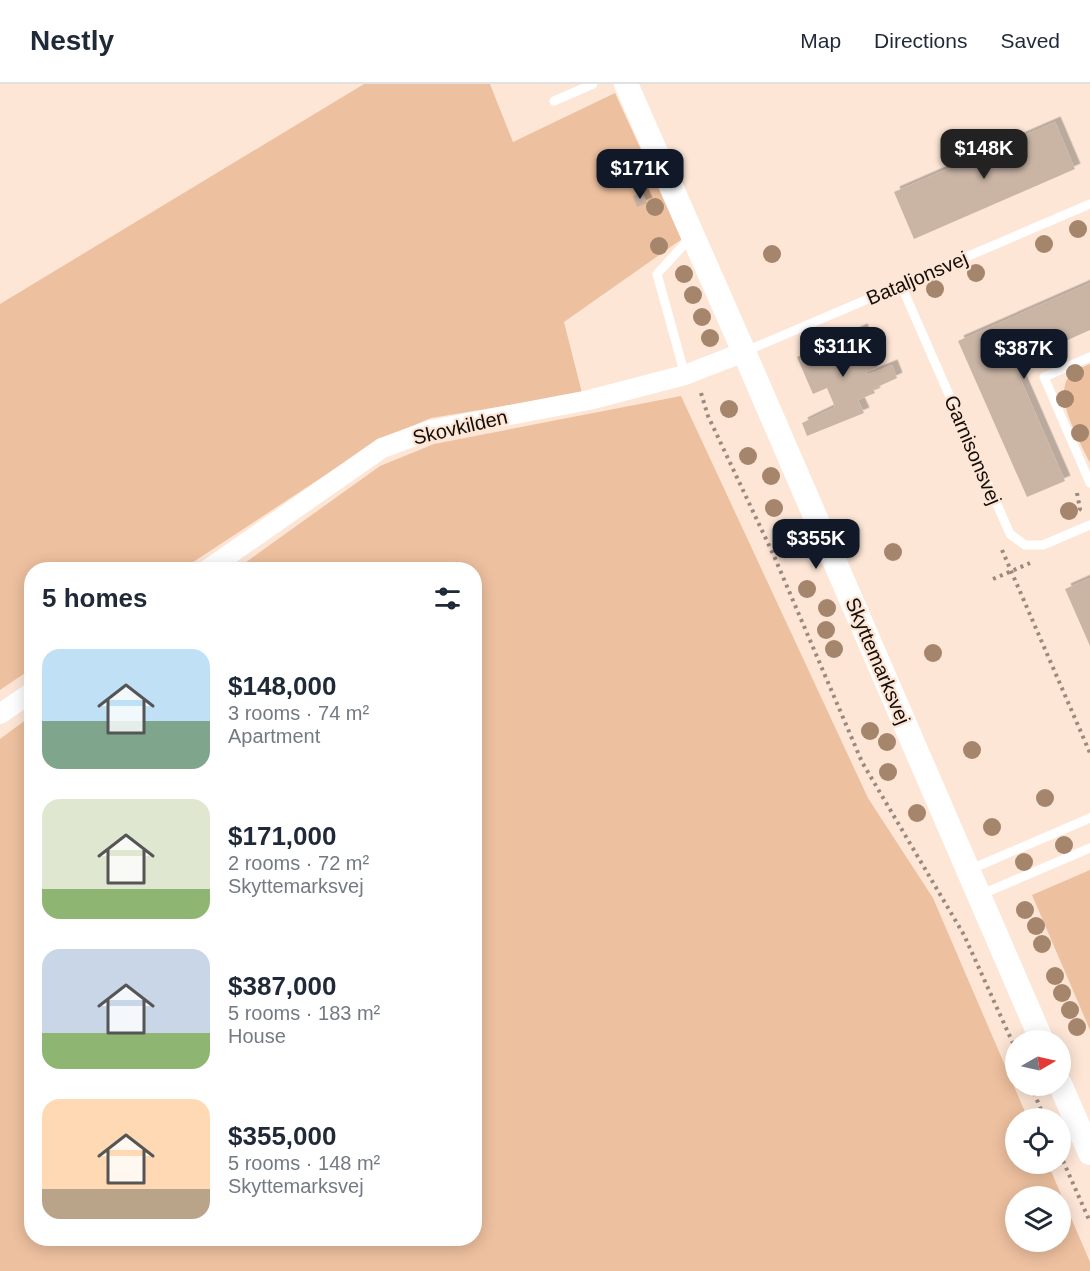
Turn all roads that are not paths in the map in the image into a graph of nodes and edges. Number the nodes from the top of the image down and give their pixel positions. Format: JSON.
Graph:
{"nodes":[{"id":1,"x":593,"y":84,"type":"edge"},
{"id":2,"x":626,"y":84,"type":"edge"},
{"id":3,"x":554,"y":101,"type":"dead end"},
{"id":4,"x":1090,"y":204,"type":"edge"},
{"id":5,"x":693,"y":235,"type":"junction"},
{"id":6,"x":901,"y":285,"type":"junction"},
{"id":7,"x":744,"y":352,"type":"junction"},
{"id":8,"x":1090,"y":357,"type":"edge"},
{"id":9,"x":690,"y":374,"type":"junction"},
{"id":10,"x":1090,"y":483,"type":"edge"},
{"id":11,"x":1090,"y":525,"type":"edge"},
{"id":12,"x":218,"y":562,"type":"edge"},
{"id":13,"x":24,"y":698,"type":"edge"},
{"id":14,"x":0,"y":714,"type":"edge"},
{"id":15,"x":1090,"y":818,"type":"edge"},
{"id":16,"x":1090,"y":848,"type":"edge"},
{"id":17,"x":969,"y":870,"type":"junction"},
{"id":18,"x":980,"y":896,"type":"junction"},
{"id":19,"x":1037,"y":1030,"type":"edge"},
{"id":20,"x":1065,"y":1096,"type":"edge"},
{"id":21,"x":1090,"y":1153,"type":"edge"}],
"edges":[{"from":1,"to":3,"type":"lane"},
{"from":2,"to":5,"type":"street","name":"Skyttemarksvej"},
{"from":4,"to":6,"type":"lane","name":"Bataljonsvej"},
{"from":5,"to":7,"type":"street","name":"Skyttemarksvej"},
{"from":5,"to":9,"type":"lane"},
{"from":6,"to":7,"type":"lane","name":"Bataljonsvej"},
{"from":6,"to":11,"type":"lane","name":"Garnisonsvej"},
{"from":7,"to":9,"type":"street","name":"Skovkilden"},
{"from":7,"to":17,"type":"street","name":"Skyttemarksvej"},
{"from":8,"to":10,"type":"lane"},
{"from":9,"to":12,"type":"street","name":"Skovkilden"},
{"from":13,"to":14,"type":"street"},
{"from":15,"to":17,"type":"lane"},
{"from":16,"to":18,"type":"lane"},
{"from":17,"to":18,"type":"street","name":"Skyttemarksvej"},
{"from":18,"to":19,"type":"street","name":"Skyttemarksvej"},
{"from":20,"to":21,"type":"street"}]}
